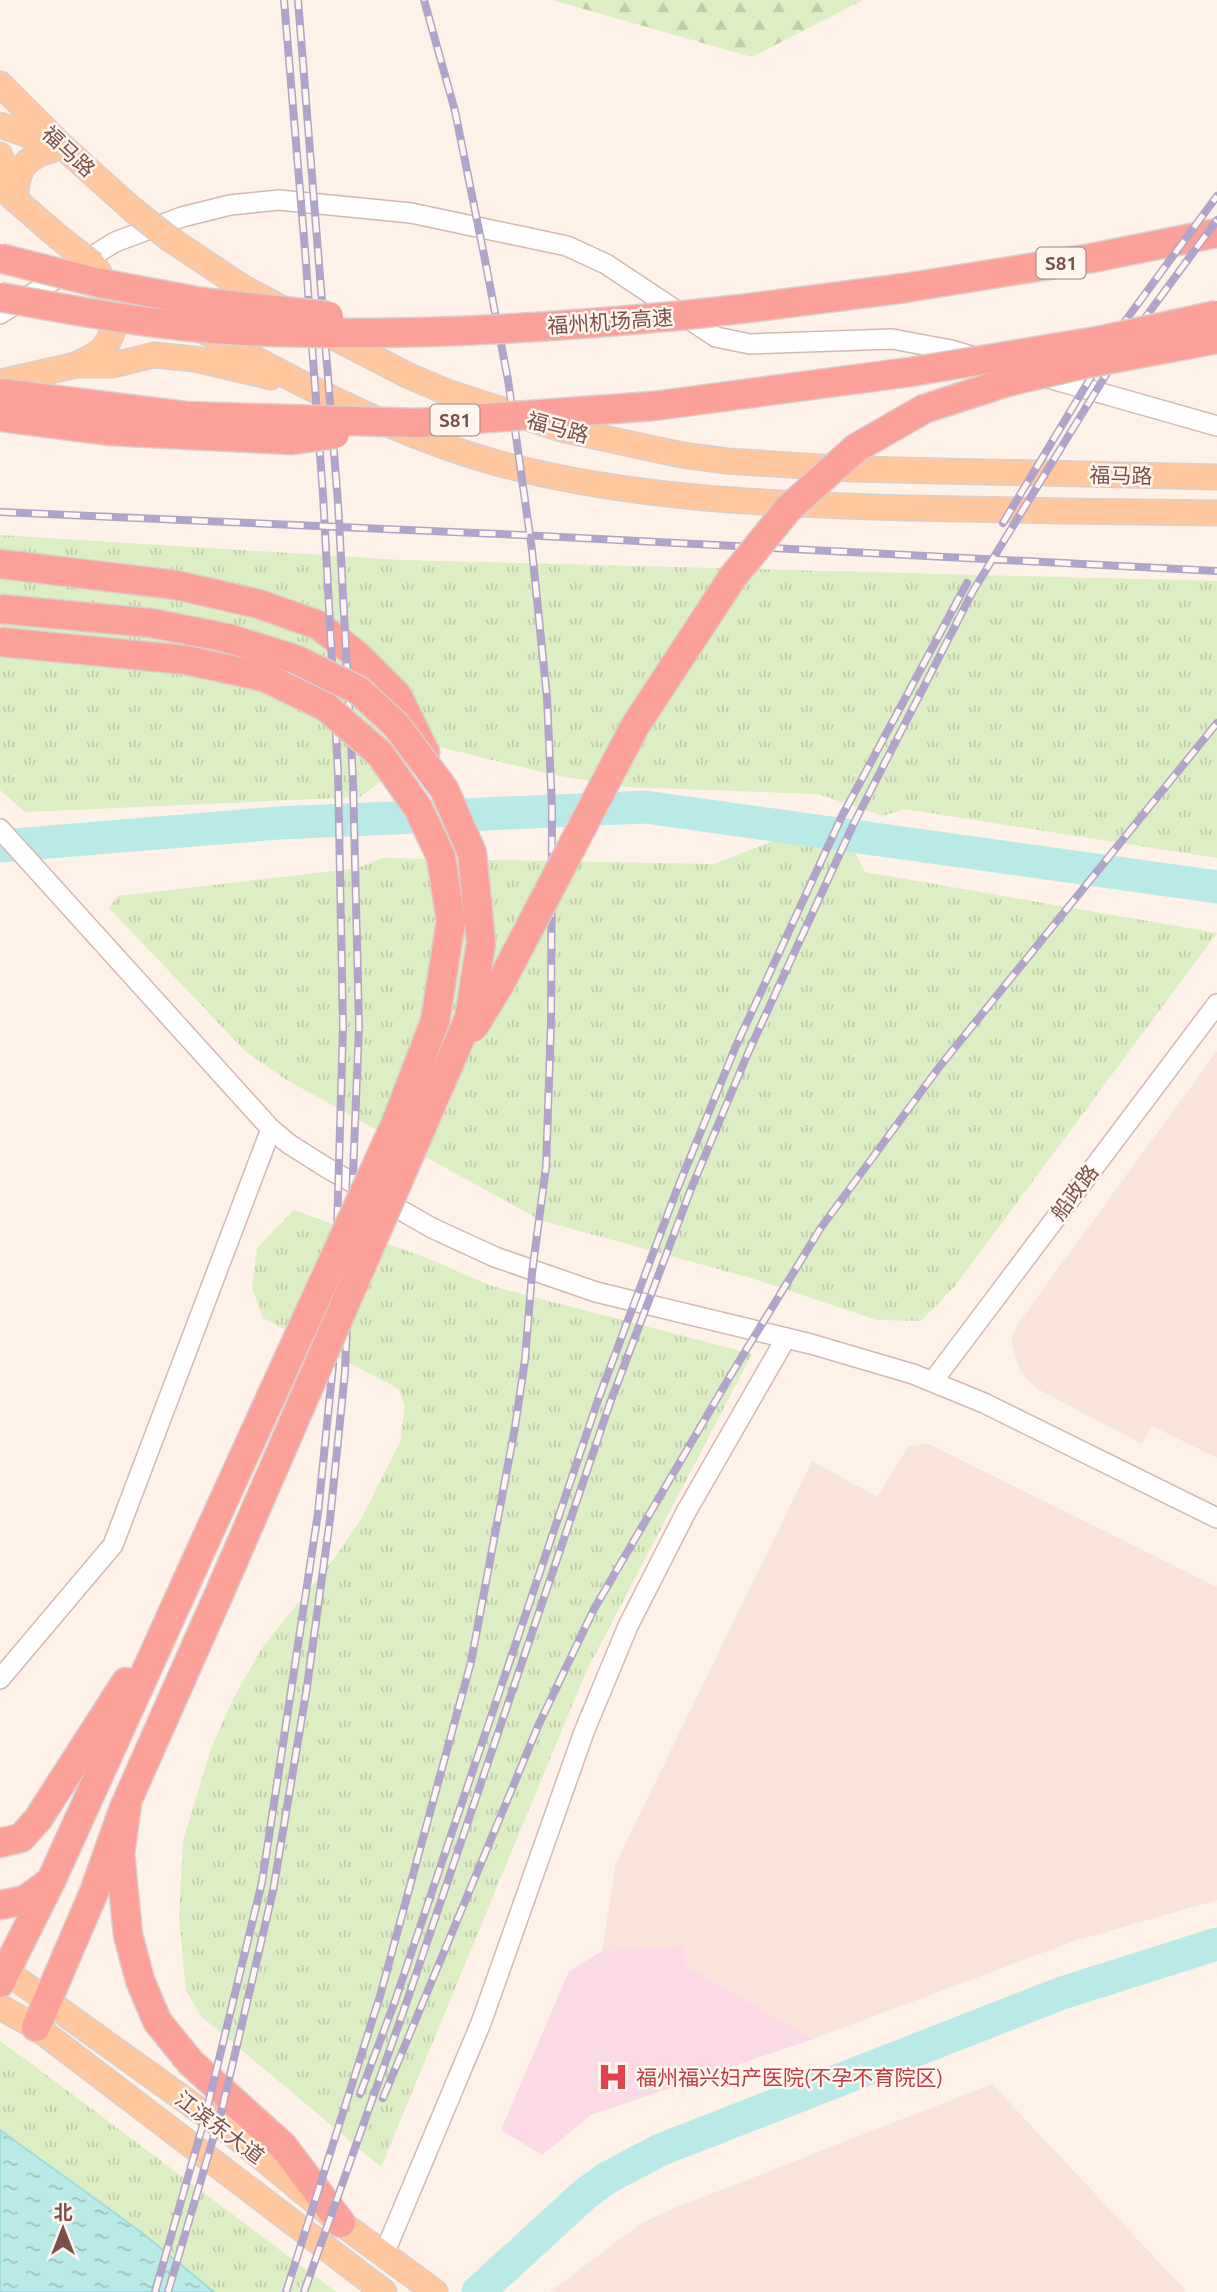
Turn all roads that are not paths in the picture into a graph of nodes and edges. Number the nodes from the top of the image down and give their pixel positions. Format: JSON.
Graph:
{"nodes":[{"id":1,"x":0,"y":84,"type":"edge"},
{"id":2,"x":0,"y":125,"type":"edge"},
{"id":3,"x":63,"y":148,"type":"junction"},
{"id":4,"x":0,"y":155,"type":"edge"},
{"id":5,"x":8,"y":193,"type":"edge"},
{"id":6,"x":1217,"y":233,"type":"edge"},
{"id":7,"x":0,"y":258,"type":"edge"},
{"id":8,"x":94,"y":264,"type":"junction"},
{"id":9,"x":0,"y":297,"type":"edge"},
{"id":10,"x":0,"y":314,"type":"edge"},
{"id":11,"x":1217,"y":315,"type":"edge"},
{"id":12,"x":489,"y":330,"type":"junction"},
{"id":13,"x":1217,"y":339,"type":"edge"},
{"id":14,"x":76,"y":365,"type":"junction"},
{"id":15,"x":0,"y":382,"type":"edge"},
{"id":16,"x":306,"y":386,"type":"junction"},
{"id":17,"x":0,"y":393,"type":"edge"},
{"id":18,"x":0,"y":417,"type":"edge"},
{"id":19,"x":418,"y":423,"type":"junction"},
{"id":20,"x":1217,"y":426,"type":"edge"},
{"id":21,"x":1217,"y":477,"type":"edge"},
{"id":22,"x":1217,"y":513,"type":"edge"},
{"id":23,"x":0,"y":564,"type":"edge"},
{"id":24,"x":0,"y":608,"type":"edge"},
{"id":25,"x":0,"y":642,"type":"edge"},
{"id":26,"x":444,"y":789,"type":"junction"},
{"id":27,"x":0,"y":829,"type":"edge"},
{"id":28,"x":1217,"y":1004,"type":"edge"},
{"id":29,"x":445,"y":1072,"type":"junction"},
{"id":30,"x":271,"y":1129,"type":"junction"},
{"id":31,"x":786,"y":1338,"type":"junction"},
{"id":32,"x":933,"y":1381,"type":"junction"},
{"id":33,"x":1217,"y":1518,"type":"edge"},
{"id":34,"x":172,"y":1613,"type":"junction"},
{"id":35,"x":0,"y":1679,"type":"edge"},
{"id":36,"x":127,"y":1803,"type":"junction"},
{"id":37,"x":0,"y":1843,"type":"edge"},
{"id":38,"x":51,"y":1881,"type":"junction"},
{"id":39,"x":0,"y":1905,"type":"edge"},
{"id":40,"x":2,"y":1974,"type":"edge"},
{"id":41,"x":0,"y":2007,"type":"edge"},
{"id":42,"x":42,"y":2015,"type":"junction"},
{"id":43,"x":341,"y":2223,"type":"junction"},
{"id":44,"x":384,"y":2254,"type":"junction"},
{"id":45,"x":384,"y":2292,"type":"edge"},
{"id":46,"x":435,"y":2292,"type":"edge"}],
"edges":[{"from":1,"to":3,"type":"main road","name":"福马路"},
{"from":2,"to":3,"type":"main road"},
{"from":3,"to":5,"type":"main road"},
{"from":3,"to":21,"type":"main road","name":"福马路","bridge":true},
{"from":4,"to":5,"type":"main road"},
{"from":5,"to":8,"type":"main road","name":"福马路","bridge":true},
{"from":6,"to":12,"type":"highway","name":"福州机场高速","number":"S81","bridge":true},
{"from":7,"to":12,"type":"highway","bridge":true},
{"from":8,"to":14,"type":"main road"},
{"from":8,"to":16,"type":"main road","name":"福马路"},
{"from":9,"to":12,"type":"highway","name":"福州机场高速","number":"S81","bridge":true},
{"from":10,"to":20,"type":"street"},
{"from":11,"to":19,"type":"highway","number":"S81","bridge":true},
{"from":13,"to":29,"type":"highway","bridge":true},
{"from":14,"to":15,"type":"main road"},
{"from":14,"to":16,"type":"main road"},
{"from":16,"to":22,"type":"main road","name":"福马路"},
{"from":17,"to":19,"type":"highway","number":"S81","bridge":true},
{"from":18,"to":19,"type":"highway","bridge":true},
{"from":23,"to":26,"type":"highway","bridge":true},
{"from":24,"to":26,"type":"highway","bridge":true},
{"from":25,"to":34,"type":"highway","bridge":true},
{"from":26,"to":29,"type":"highway","bridge":true},
{"from":27,"to":30,"type":"street"},
{"from":28,"to":32,"type":"street","name":"船政路"},
{"from":29,"to":36,"type":"highway","bridge":true},
{"from":30,"to":31,"type":"street"},
{"from":30,"to":35,"type":"street"},
{"from":31,"to":32,"type":"street"},
{"from":31,"to":44,"type":"street"},
{"from":32,"to":33,"type":"street"},
{"from":34,"to":37,"type":"highway"},
{"from":34,"to":38,"type":"highway"},
{"from":36,"to":42,"type":"highway"},
{"from":36,"to":43,"type":"highway"},
{"from":38,"to":39,"type":"highway"},
{"from":38,"to":40,"type":"highway"},
{"from":40,"to":42,"type":"main road","name":"江滨东大道"},
{"from":41,"to":42,"type":"main road"},
{"from":42,"to":43,"type":"main road","name":"江滨东大道"},
{"from":42,"to":45,"type":"main road"},
{"from":43,"to":44,"type":"main road","name":"江滨东大道"},
{"from":44,"to":46,"type":"main road","name":"江滨东大道"}]}
